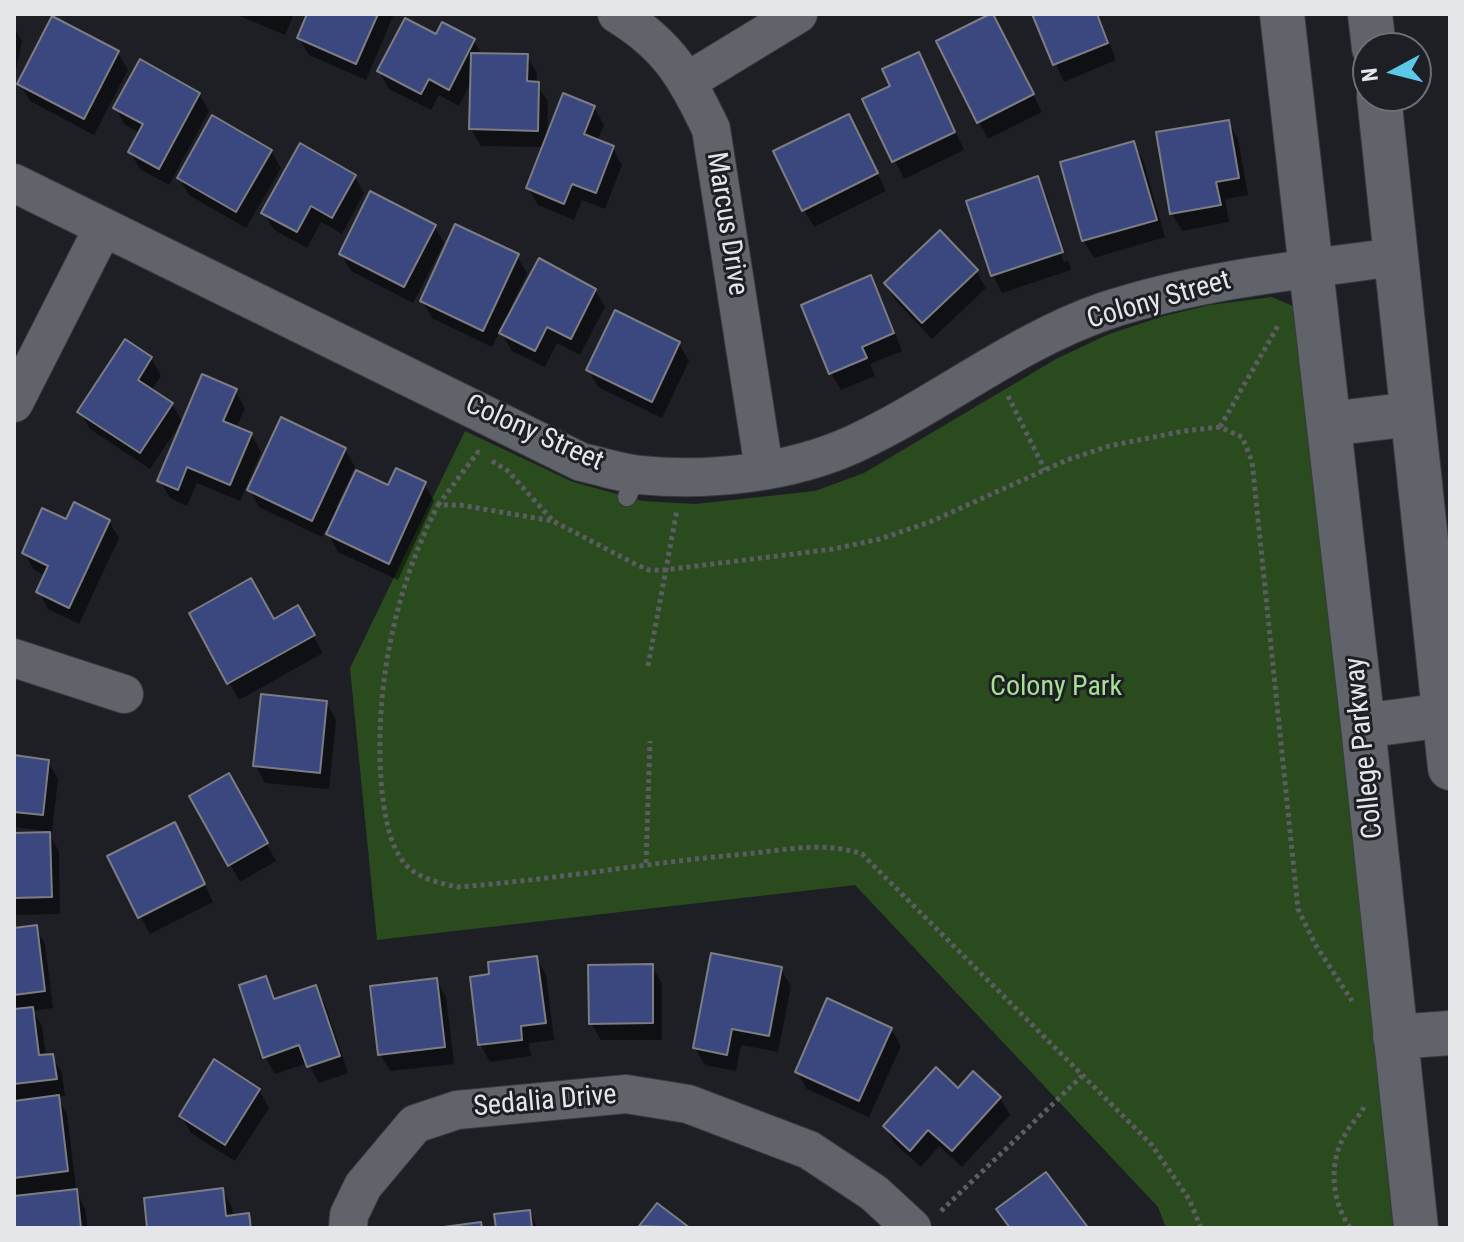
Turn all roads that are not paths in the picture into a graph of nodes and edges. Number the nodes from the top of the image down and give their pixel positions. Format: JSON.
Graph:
{"nodes":[{"id":1,"x":617,"y":14,"type":"edge"},
{"id":2,"x":798,"y":14,"type":"edge"},
{"id":3,"x":1282,"y":14,"type":"edge"},
{"id":4,"x":688,"y":81,"type":"junction"},
{"id":5,"x":1381,"y":112,"type":"edge"},
{"id":6,"x":14,"y":183,"type":"edge"},
{"id":7,"x":103,"y":228,"type":"junction"},
{"id":8,"x":1396,"y":257,"type":"junction"},
{"id":9,"x":1310,"y":269,"type":"junction"},
{"id":10,"x":14,"y":403,"type":"edge"},
{"id":11,"x":1412,"y":414,"type":"junction"},
{"id":12,"x":1329,"y":424,"type":"junction"},
{"id":13,"x":764,"y":469,"type":"junction"},
{"id":14,"x":14,"y":658,"type":"edge"},
{"id":15,"x":124,"y":694,"type":"dead end"},
{"id":16,"x":1444,"y":715,"type":"junction"},
{"id":17,"x":1363,"y":726,"type":"junction"},
{"id":18,"x":1450,"y":768,"type":"edge"},
{"id":19,"x":1450,"y":1033,"type":"edge"},
{"id":20,"x":1395,"y":1037,"type":"junction"},
{"id":21,"x":924,"y":1223,"type":"edge"},
{"id":22,"x":348,"y":1228,"type":"edge"},
{"id":23,"x":1416,"y":1228,"type":"edge"}],
"edges":[{"from":1,"to":4,"type":"street","name":"Marcus Drive"},
{"from":2,"to":4,"type":"street"},
{"from":3,"to":9,"type":"main road","name":"College Parkway"},
{"from":4,"to":13,"type":"street","name":"Marcus Drive"},
{"from":5,"to":8,"type":"main road"},
{"from":6,"to":7,"type":"street","name":"Colony Street"},
{"from":7,"to":10,"type":"street"},
{"from":7,"to":13,"type":"street","name":"Colony Street"},
{"from":8,"to":9,"type":"street","name":"Colony Street"},
{"from":8,"to":11,"type":"main road"},
{"from":9,"to":12,"type":"main road","name":"College Parkway"},
{"from":9,"to":13,"type":"street","name":"Colony Street"},
{"from":11,"to":12,"type":"main road"},
{"from":11,"to":16,"type":"main road"},
{"from":12,"to":17,"type":"main road","name":"College Parkway"},
{"from":14,"to":15,"type":"street"},
{"from":16,"to":17,"type":"main road"},
{"from":16,"to":18,"type":"main road"},
{"from":17,"to":20,"type":"main road","name":"College Parkway"},
{"from":19,"to":20,"type":"main road"},
{"from":20,"to":23,"type":"main road","name":"College Parkway"},
{"from":21,"to":22,"type":"street","name":"Sedalia Drive"}]}
